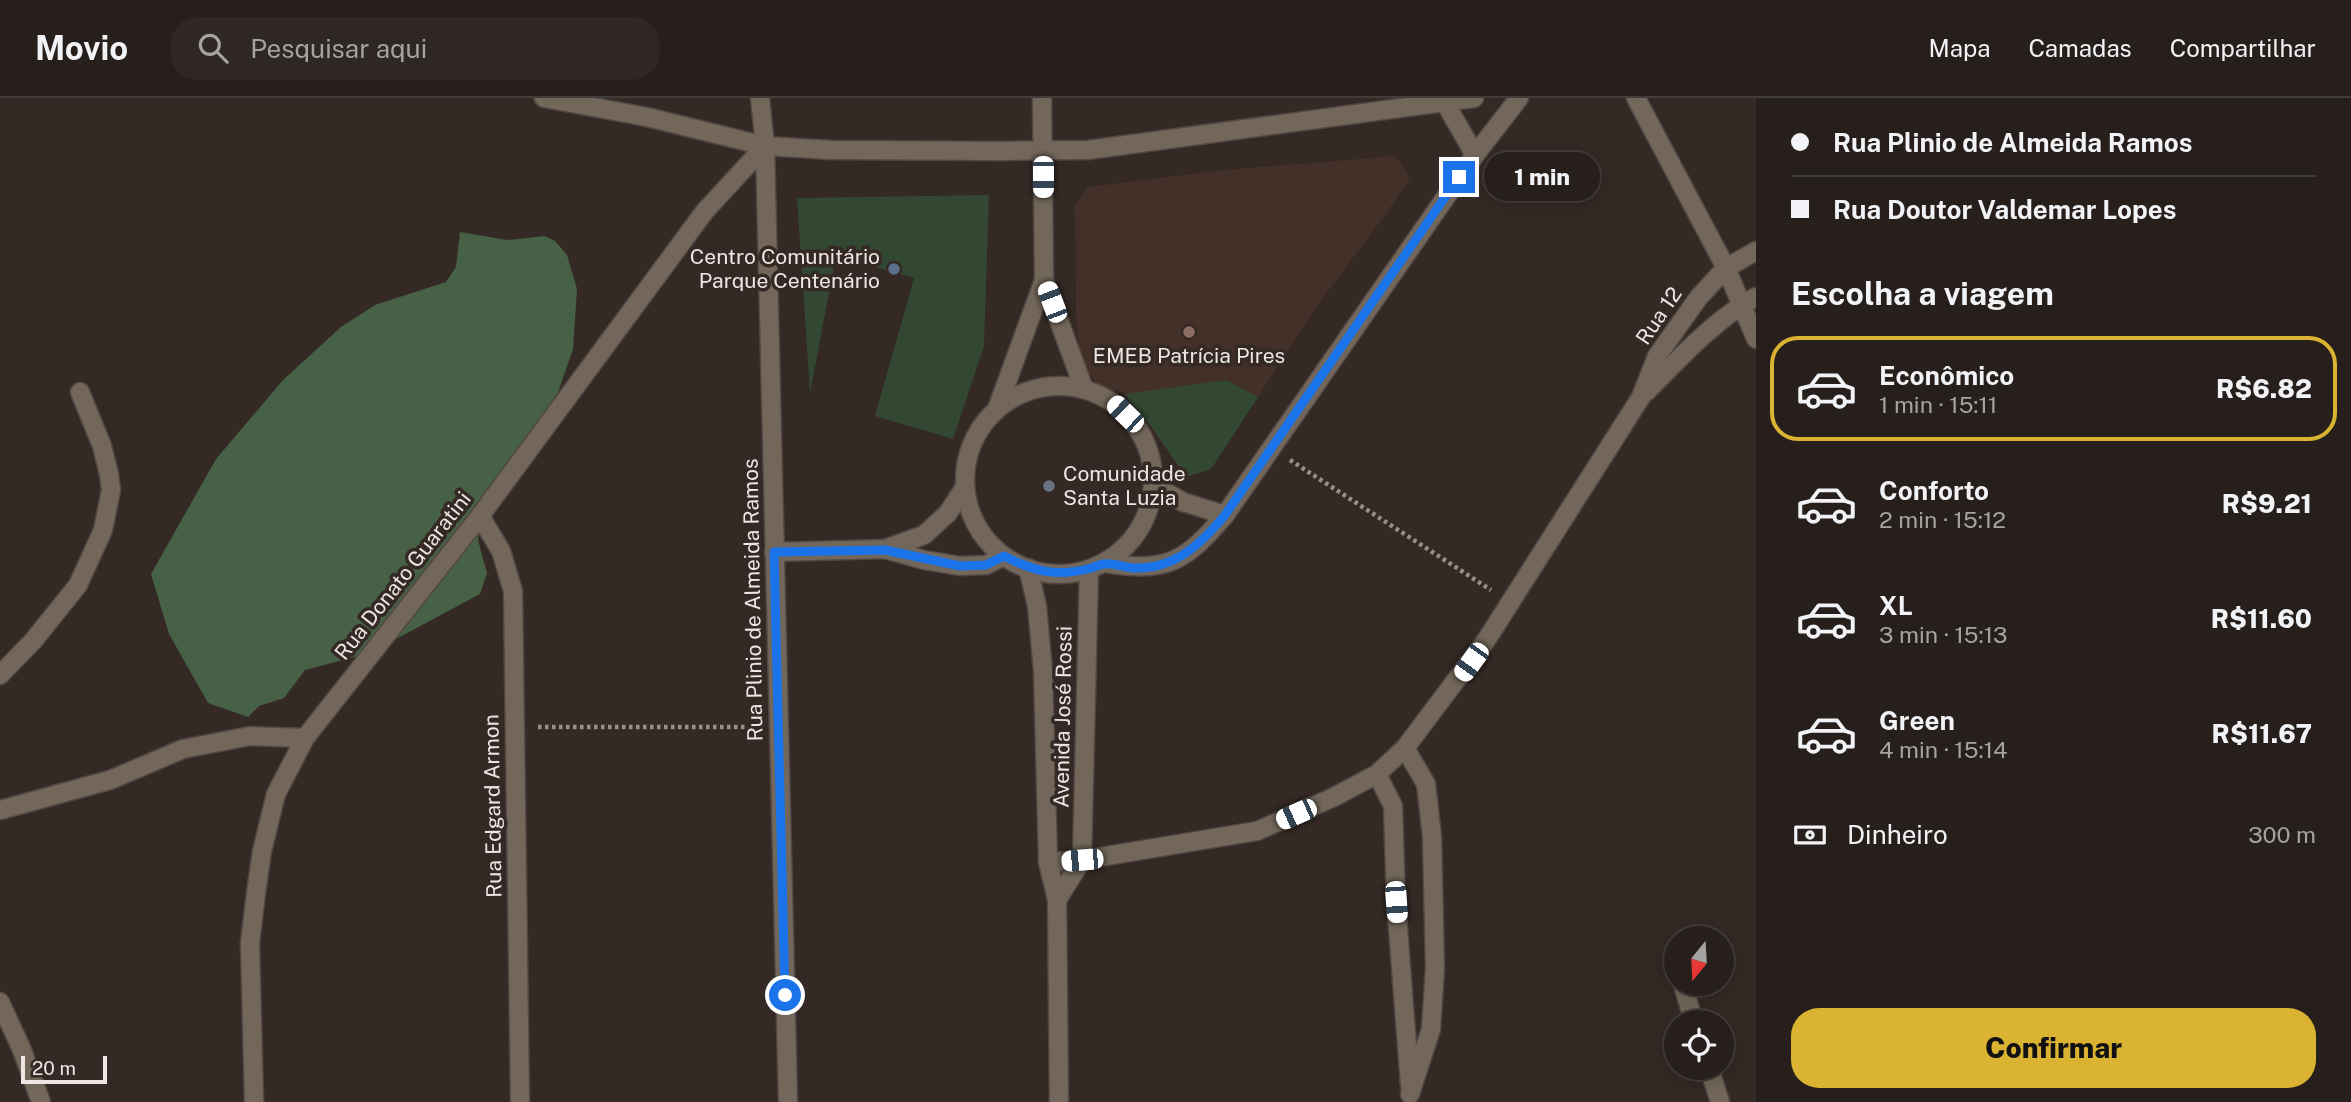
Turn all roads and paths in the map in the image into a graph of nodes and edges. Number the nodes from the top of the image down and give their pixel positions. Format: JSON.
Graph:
{"nodes":[{"id":1,"x":544,"y":98,"type":"edge"},
{"id":2,"x":760,"y":98,"type":"edge"},
{"id":3,"x":1042,"y":98,"type":"edge"},
{"id":4,"x":1474,"y":98,"type":"edge"},
{"id":5,"x":1519,"y":98,"type":"edge"},
{"id":6,"x":1636,"y":98,"type":"edge"},
{"id":7,"x":1444,"y":102,"type":"junction"},
{"id":8,"x":765,"y":146,"type":"junction"},
{"id":9,"x":1043,"y":151,"type":"junction"},
{"id":10,"x":1475,"y":155,"type":"junction"},
{"id":11,"x":1756,"y":251,"type":"edge"},
{"id":12,"x":1726,"y":268,"type":"junction"},
{"id":13,"x":1044,"y":280,"type":"junction"},
{"id":14,"x":1749,"y":301,"type":"edge"},
{"id":15,"x":1756,"y":339,"type":"edge"},
{"id":16,"x":1084,"y":389,"type":"junction"},
{"id":17,"x":80,"y":393,"type":"dead end"},
{"id":18,"x":1642,"y":397,"type":"junction"},
{"id":19,"x":997,"y":409,"type":"junction"},
{"id":20,"x":1272,"y":448,"type":"junction"},
{"id":21,"x":1154,"y":485,"type":"junction"},
{"id":22,"x":965,"y":487,"type":"junction"},
{"id":23,"x":1225,"y":515,"type":"junction"},
{"id":24,"x":480,"y":516,"type":"junction"},
{"id":25,"x":885,"y":550,"type":"junction"},
{"id":26,"x":774,"y":552,"type":"junction"},
{"id":27,"x":1004,"y":556,"type":"junction"},
{"id":28,"x":1097,"y":566,"type":"junction"},
{"id":29,"x":1028,"y":568,"type":"junction"},
{"id":30,"x":1510,"y":603,"type":"junction"},
{"id":31,"x":0,"y":675,"type":"edge"},
{"id":32,"x":515,"y":727,"type":"junction"},
{"id":33,"x":778,"y":727,"type":"junction"},
{"id":34,"x":305,"y":738,"type":"junction"},
{"id":35,"x":1405,"y":748,"type":"junction"},
{"id":36,"x":1377,"y":774,"type":"junction"},
{"id":37,"x":0,"y":810,"type":"edge"},
{"id":38,"x":1082,"y":860,"type":"junction"},
{"id":39,"x":1048,"y":863,"type":"junction"},
{"id":40,"x":1057,"y":900,"type":"junction"},
{"id":41,"x":0,"y":1002,"type":"edge"},
{"id":42,"x":1713,"y":1080,"type":"edge"},
{"id":43,"x":1410,"y":1098,"type":"edge"},
{"id":44,"x":41,"y":1102,"type":"edge"},
{"id":45,"x":254,"y":1102,"type":"edge"},
{"id":46,"x":520,"y":1102,"type":"edge"},
{"id":47,"x":788,"y":1102,"type":"edge"},
{"id":48,"x":1059,"y":1102,"type":"edge"},
{"id":49,"x":1720,"y":1102,"type":"edge"}],
"edges":[{"from":1,"to":8,"type":"street"},
{"from":2,"to":8,"type":"street","name":"Rua Plinio de Almeida Ramos"},
{"from":3,"to":9,"type":"street"},
{"from":4,"to":7,"type":"street"},
{"from":5,"to":10,"type":"street"},
{"from":6,"to":12,"type":"street"},
{"from":7,"to":9,"type":"street"},
{"from":7,"to":10,"type":"street"},
{"from":8,"to":9,"type":"street"},
{"from":8,"to":24,"type":"street","name":"Rua Donato Guaratini"},
{"from":8,"to":26,"type":"street","name":"Rua Plinio de Almeida Ramos"},
{"from":9,"to":13,"type":"street"},
{"from":10,"to":20,"type":"street"},
{"from":11,"to":12,"type":"street","name":"Rua 12"},
{"from":12,"to":14,"type":"street"},
{"from":12,"to":18,"type":"street","name":"Rua 12"},
{"from":13,"to":16,"type":"street"},
{"from":13,"to":19,"type":"street"},
{"from":14,"to":15,"type":"street"},
{"from":14,"to":18,"type":"street"},
{"from":16,"to":19,"type":"street"},
{"from":16,"to":21,"type":"street"},
{"from":17,"to":31,"type":"street"},
{"from":18,"to":30,"type":"street"},
{"from":19,"to":22,"type":"street"},
{"from":20,"to":23,"type":"street"},
{"from":20,"to":30,"type":"path"},
{"from":21,"to":23,"type":"street"},
{"from":21,"to":28,"type":"street"},
{"from":22,"to":25,"type":"street"},
{"from":22,"to":27,"type":"street"},
{"from":23,"to":28,"type":"street"},
{"from":24,"to":32,"type":"street","name":"Rua Edgard Armon"},
{"from":24,"to":34,"type":"street","name":"Rua Donato Guaratini"},
{"from":25,"to":26,"type":"street"},
{"from":25,"to":27,"type":"street"},
{"from":26,"to":33,"type":"street","name":"Rua Plinio de Almeida Ramos"},
{"from":27,"to":29,"type":"street"},
{"from":28,"to":29,"type":"street"},
{"from":28,"to":38,"type":"street","name":"Avenida José Rossi"},
{"from":29,"to":39,"type":"street","name":"Avenida José Rossi"},
{"from":30,"to":35,"type":"street"},
{"from":32,"to":33,"type":"path"},
{"from":32,"to":46,"type":"street","name":"Rua Edgard Armon"},
{"from":33,"to":47,"type":"street","name":"Rua Plinio de Almeida Ramos"},
{"from":34,"to":37,"type":"street"},
{"from":34,"to":45,"type":"street","name":"Rua Donato Guaratini"},
{"from":35,"to":36,"type":"street"},
{"from":35,"to":43,"type":"street"},
{"from":36,"to":38,"type":"street"},
{"from":36,"to":43,"type":"street"},
{"from":38,"to":39,"type":"street"},
{"from":38,"to":40,"type":"street"},
{"from":39,"to":40,"type":"street","name":"Avenida José Rossi"},
{"from":40,"to":48,"type":"street","name":"Avenida José Rossi"},
{"from":41,"to":44,"type":"street"},
{"from":42,"to":49,"type":"street"}]}
